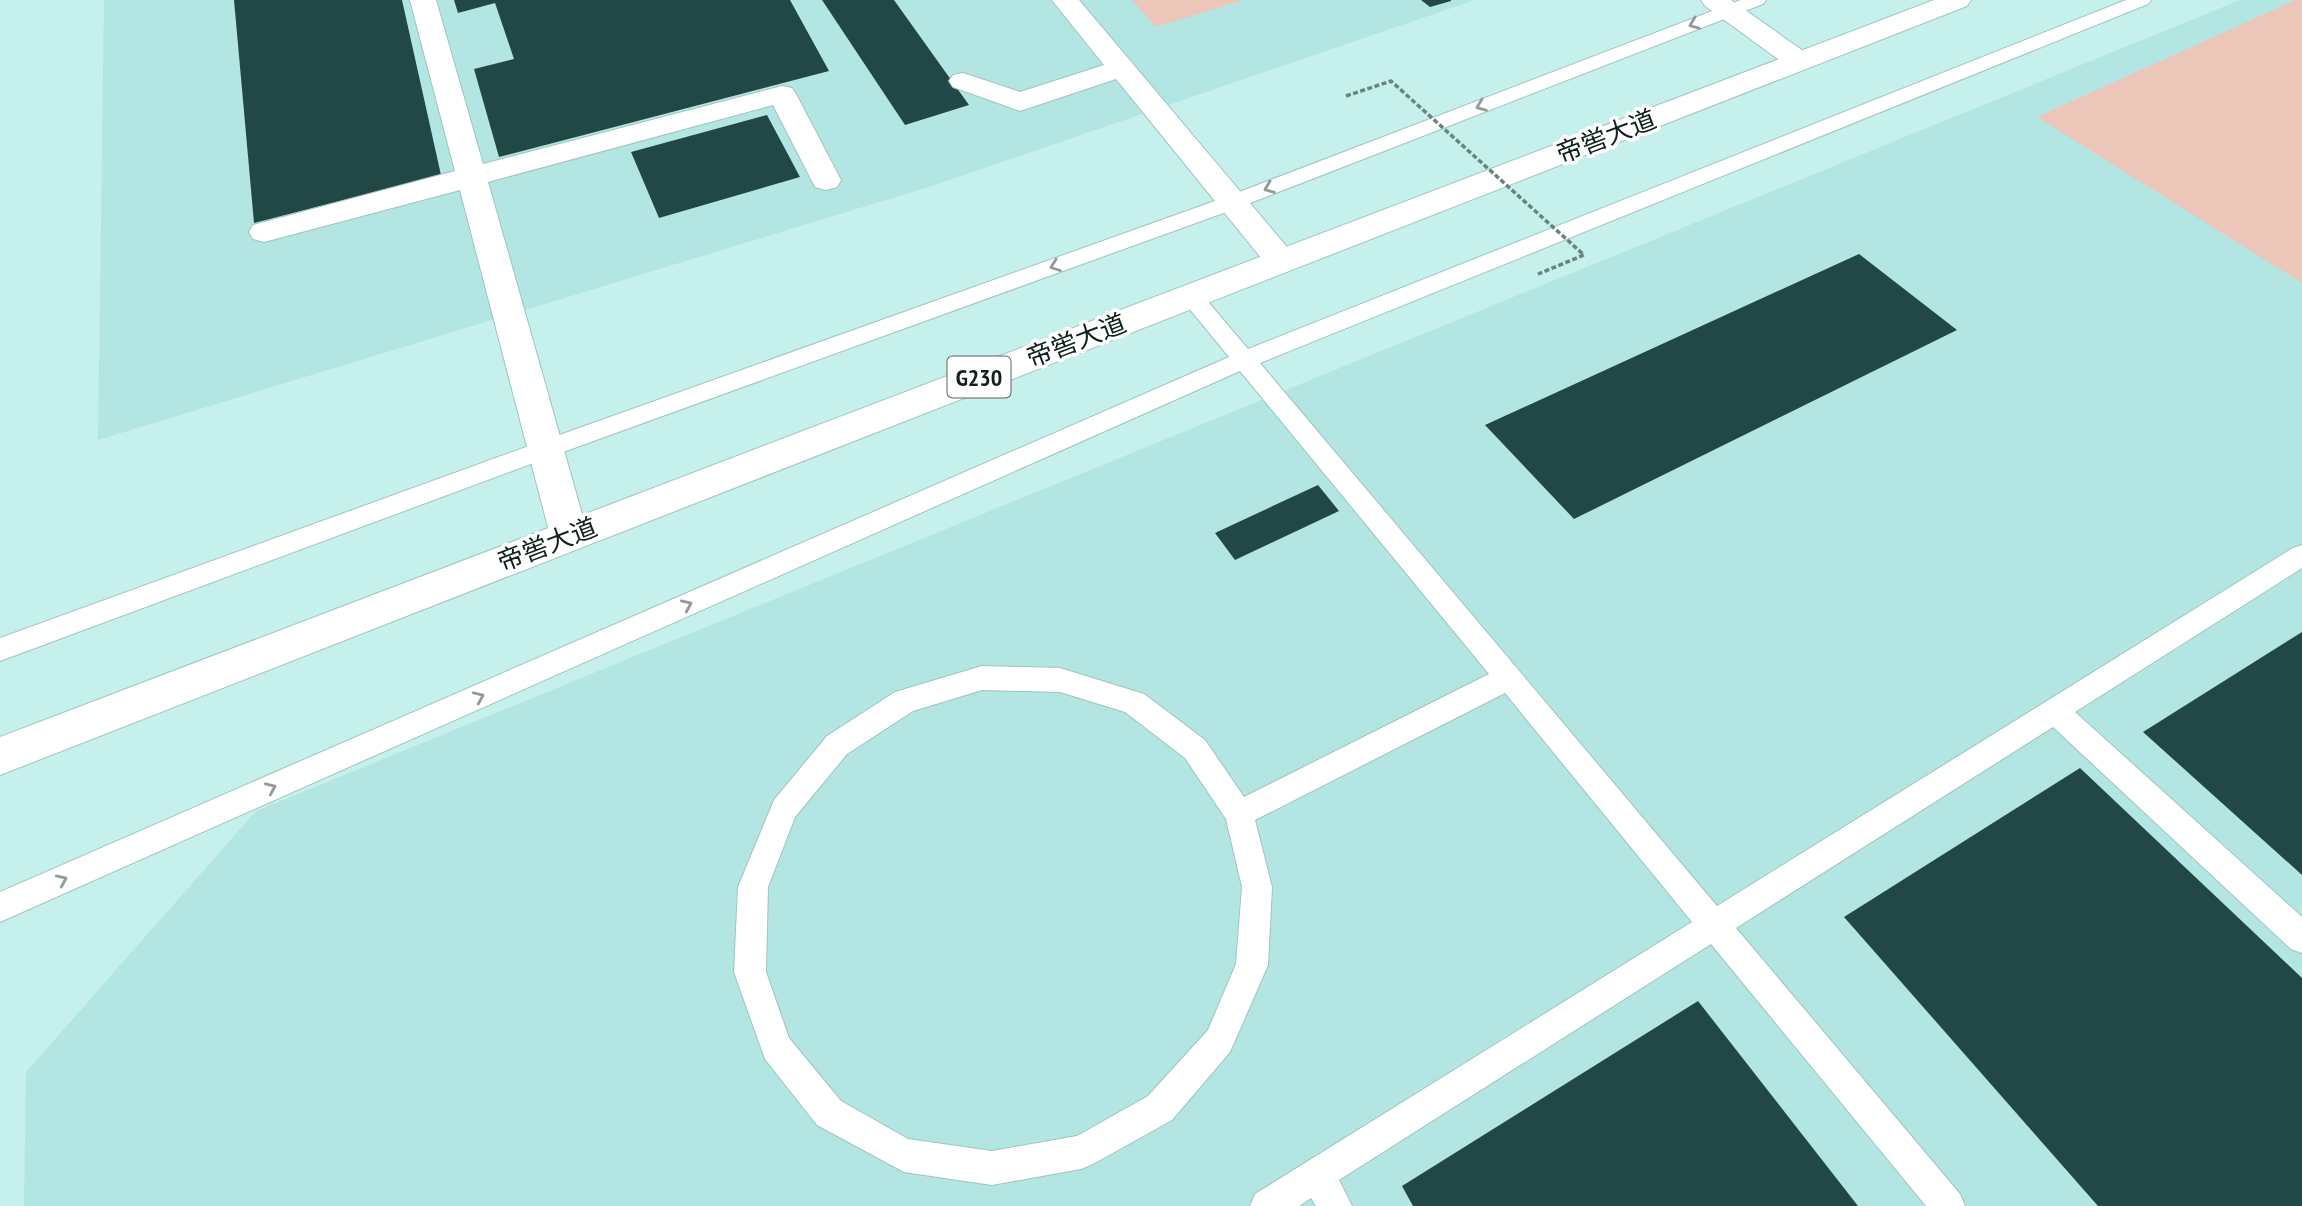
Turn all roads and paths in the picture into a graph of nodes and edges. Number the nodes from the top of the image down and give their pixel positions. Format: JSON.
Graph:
{"nodes":[{"id":1,"x":423,"y":0,"type":"edge"},
{"id":2,"x":1065,"y":0,"type":"edge"},
{"id":3,"x":1757,"y":0,"type":"edge"},
{"id":4,"x":1958,"y":0,"type":"edge"},
{"id":5,"x":2142,"y":0,"type":"edge"},
{"id":6,"x":1722,"y":5,"type":"edge"},
{"id":7,"x":1799,"y":61,"type":"junction"},
{"id":8,"x":1121,"y":68,"type":"junction"},
{"id":9,"x":963,"y":80,"type":"dead end"},
{"id":10,"x":1346,"y":96,"type":"dead end"},
{"id":11,"x":471,"y":177,"type":"junction"},
{"id":12,"x":826,"y":180,"type":"dead end"},
{"id":13,"x":1233,"y":202,"type":"junction"},
{"id":14,"x":264,"y":232,"type":"dead end"},
{"id":15,"x":1281,"y":261,"type":"junction"},
{"id":16,"x":1538,"y":274,"type":"dead end"},
{"id":17,"x":1191,"y":296,"type":"junction"},
{"id":18,"x":1244,"y":360,"type":"junction"},
{"id":19,"x":546,"y":449,"type":"junction"},
{"id":20,"x":569,"y":536,"type":"junction"},
{"id":21,"x":2302,"y":555,"type":"edge"},
{"id":22,"x":0,"y":650,"type":"edge"},
{"id":23,"x":1508,"y":678,"type":"junction"},
{"id":24,"x":2055,"y":711,"type":"junction"},
{"id":25,"x":0,"y":757,"type":"edge"},
{"id":26,"x":1240,"y":814,"type":"junction"},
{"id":27,"x":0,"y":907,"type":"edge"},
{"id":28,"x":1715,"y":926,"type":"junction"},
{"id":29,"x":2302,"y":938,"type":"edge"},
{"id":30,"x":1317,"y":1174,"type":"junction"},
{"id":31,"x":1267,"y":1206,"type":"edge"},
{"id":32,"x":1335,"y":1206,"type":"edge"},
{"id":33,"x":1948,"y":1206,"type":"edge"}],
"edges":[{"from":1,"to":11,"type":"main road"},
{"from":2,"to":8,"type":"main road"},
{"from":3,"to":6,"type":"lane"},
{"from":4,"to":7,"type":"main road","name":"帝喾大道","number":"G230"},
{"from":5,"to":18,"type":"lane"},
{"from":6,"to":7,"type":"main road"},
{"from":6,"to":13,"type":"lane","one_way":true},
{"from":7,"to":15,"type":"main road","name":"帝喾大道","number":"G230"},
{"from":8,"to":9,"type":"main road"},
{"from":8,"to":13,"type":"main road"},
{"from":10,"to":16,"type":"path","bridge":true},
{"from":11,"to":12,"type":"main road"},
{"from":11,"to":14,"type":"main road"},
{"from":11,"to":19,"type":"main road"},
{"from":13,"to":15,"type":"main road"},
{"from":13,"to":19,"type":"lane","one_way":true},
{"from":15,"to":17,"type":"main road","name":"帝喾大道","number":"G230"},
{"from":17,"to":18,"type":"lane"},
{"from":17,"to":20,"type":"main road","name":"帝喾大道","number":"G230"},
{"from":18,"to":23,"type":"lane"},
{"from":27,"to":18,"type":"lane","one_way":true},
{"from":19,"to":20,"type":"main road"},
{"from":19,"to":22,"type":"lane"},
{"from":20,"to":25,"type":"main road","name":"帝喾大道","number":"G230"},
{"from":21,"to":24,"type":"lane"},
{"from":23,"to":26,"type":"lane"},
{"from":23,"to":28,"type":"lane"},
{"from":24,"to":28,"type":"lane"},
{"from":24,"to":29,"type":"lane"},
{"from":26,"to":26,"type":"lane"},
{"from":28,"to":30,"type":"lane"},
{"from":28,"to":33,"type":"lane"},
{"from":30,"to":31,"type":"lane"},
{"from":30,"to":32,"type":"lane"}]}
